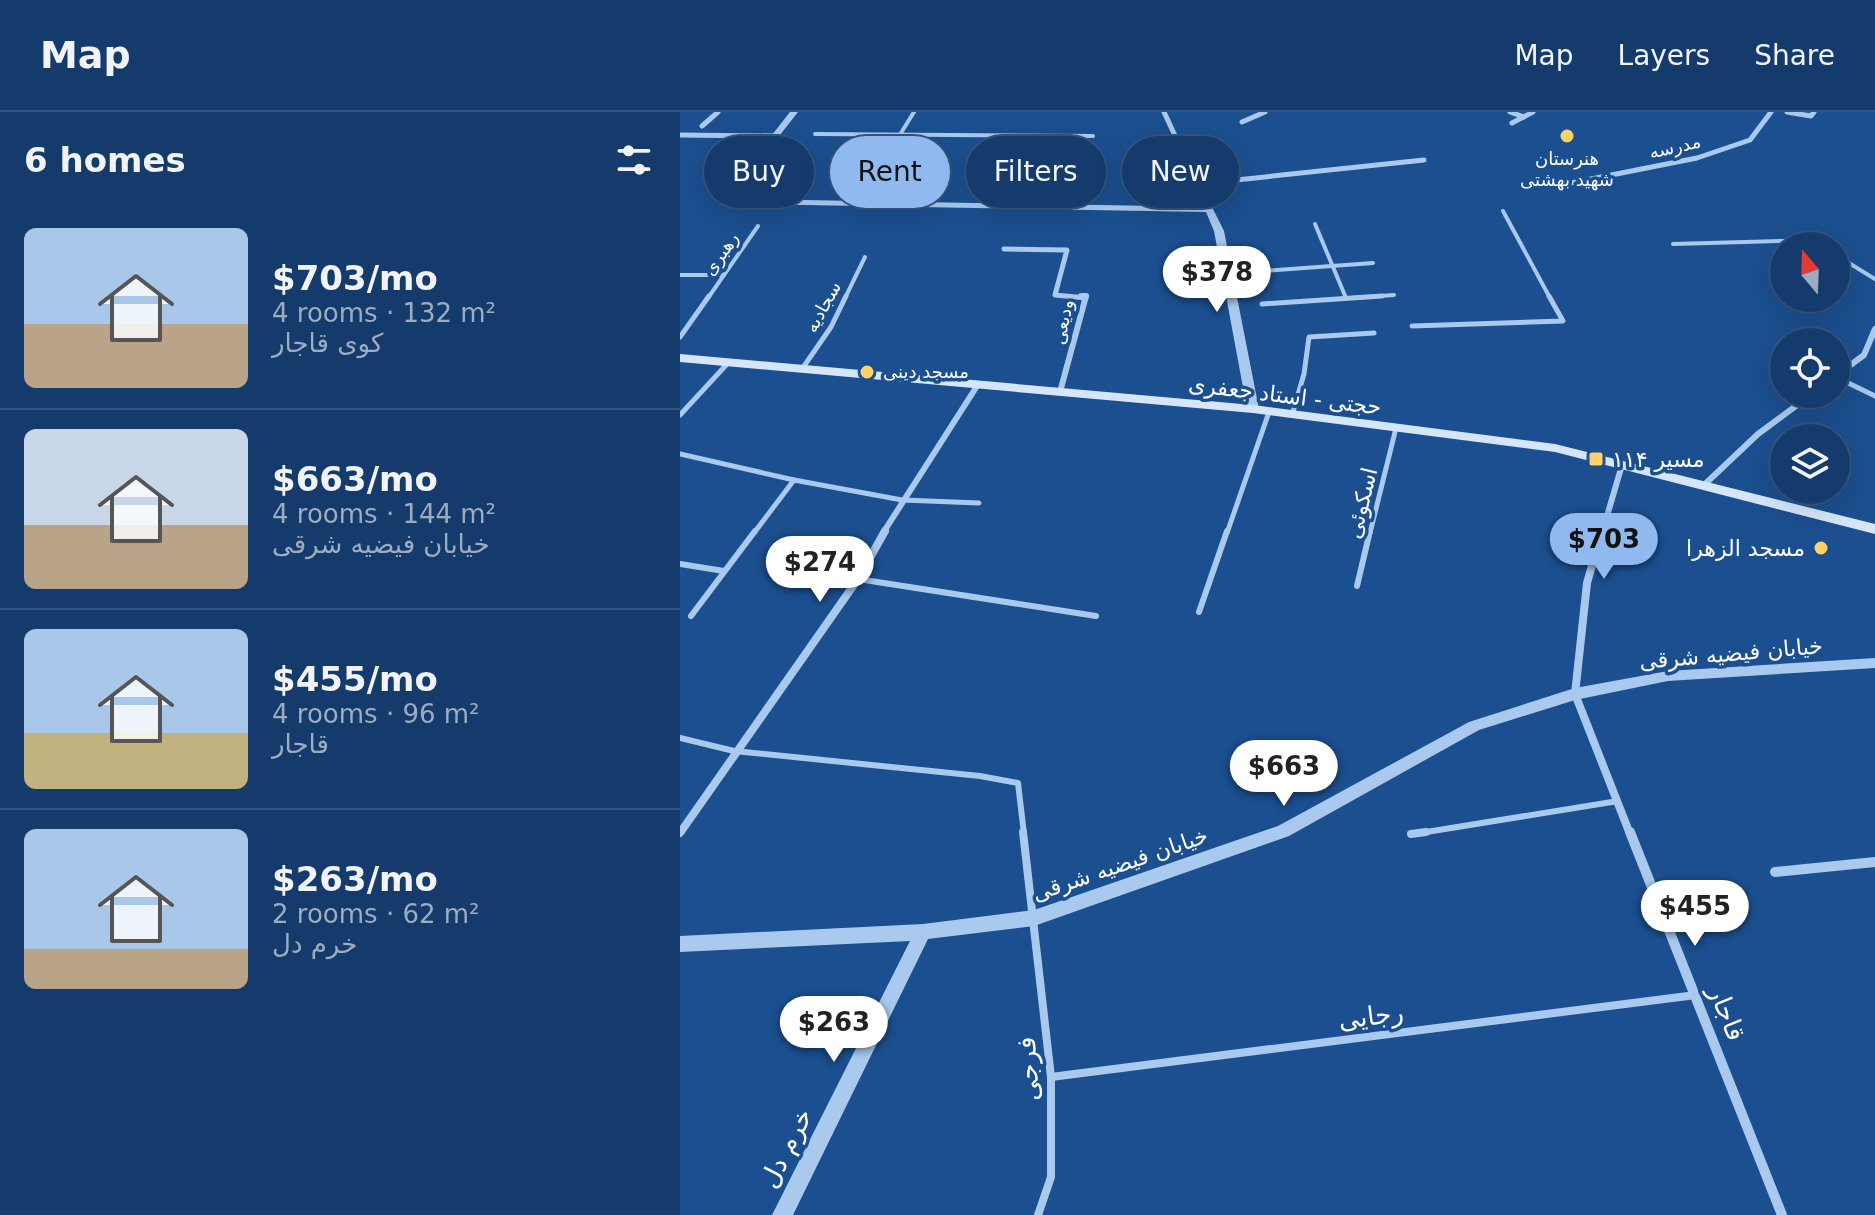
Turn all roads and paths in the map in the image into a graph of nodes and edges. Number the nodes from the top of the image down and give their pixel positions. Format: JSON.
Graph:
{"nodes":[{"id":1,"x":718,"y":112,"type":"edge"},
{"id":2,"x":794,"y":112,"type":"edge"},
{"id":3,"x":914,"y":112,"type":"edge"},
{"id":4,"x":1164,"y":112,"type":"edge"},
{"id":5,"x":1265,"y":112,"type":"edge"},
{"id":6,"x":1510,"y":112,"type":"edge"},
{"id":7,"x":1533,"y":112,"type":"edge"},
{"id":8,"x":1771,"y":112,"type":"edge"},
{"id":9,"x":1787,"y":112,"type":"edge"},
{"id":10,"x":1814,"y":112,"type":"edge"},
{"id":11,"x":1524,"y":117,"type":"junction"},
{"id":12,"x":1242,"y":122,"type":"dead end"},
{"id":13,"x":1512,"y":123,"type":"dead end"},
{"id":14,"x":702,"y":126,"type":"dead end"},
{"id":15,"x":815,"y":134,"type":"dead end"},
{"id":16,"x":680,"y":135,"type":"edge"},
{"id":17,"x":900,"y":135,"type":"junction"},
{"id":18,"x":775,"y":136,"type":"joint"},
{"id":19,"x":1093,"y":136,"type":"dead end"},
{"id":20,"x":1175,"y":136,"type":"edge"},
{"id":21,"x":1424,"y":160,"type":"dead end"},
{"id":22,"x":1239,"y":180,"type":"edge"},
{"id":23,"x":1571,"y":183,"type":"dead end"},
{"id":24,"x":950,"y":205,"type":"edge"},
{"id":25,"x":1209,"y":209,"type":"joint"},
{"id":26,"x":1503,"y":211,"type":"dead end"},
{"id":27,"x":1315,"y":224,"type":"dead end"},
{"id":28,"x":758,"y":226,"type":"dead end"},
{"id":29,"x":1770,"y":241,"type":"edge"},
{"id":30,"x":1673,"y":244,"type":"dead end"},
{"id":31,"x":1004,"y":249,"type":"dead end"},
{"id":32,"x":865,"y":257,"type":"dead end"},
{"id":33,"x":1373,"y":263,"type":"dead end"},
{"id":34,"x":1850,"y":264,"type":"edge"},
{"id":35,"x":1333,"y":267,"type":"junction"},
{"id":36,"x":1262,"y":271,"type":"dead end"},
{"id":37,"x":680,"y":275,"type":"edge"},
{"id":38,"x":724,"y":275,"type":"junction"},
{"id":39,"x":1875,"y":279,"type":"edge"},
{"id":40,"x":1394,"y":295,"type":"dead end"},
{"id":41,"x":1346,"y":298,"type":"junction"},
{"id":42,"x":1262,"y":304,"type":"dead end"},
{"id":43,"x":1412,"y":326,"type":"dead end"},
{"id":44,"x":1875,"y":329,"type":"edge"},
{"id":45,"x":1374,"y":333,"type":"dead end"},
{"id":46,"x":680,"y":337,"type":"edge"},
{"id":47,"x":1864,"y":355,"type":"junction"},
{"id":48,"x":1875,"y":357,"type":"edge"},
{"id":49,"x":680,"y":358,"type":"edge"},
{"id":50,"x":728,"y":363,"type":"junction"},
{"id":51,"x":1850,"y":366,"type":"edge"},
{"id":52,"x":802,"y":369,"type":"junction"},
{"id":53,"x":1850,"y":384,"type":"edge"},
{"id":54,"x":977,"y":386,"type":"junction"},
{"id":55,"x":1060,"y":392,"type":"junction"},
{"id":56,"x":1875,"y":396,"type":"edge"},
{"id":57,"x":1793,"y":408,"type":"edge"},
{"id":58,"x":1253,"y":409,"type":"junction"},
{"id":59,"x":1269,"y":412,"type":"junction"},
{"id":60,"x":680,"y":415,"type":"edge"},
{"id":61,"x":1292,"y":415,"type":"junction"},
{"id":62,"x":1396,"y":428,"type":"junction"},
{"id":63,"x":680,"y":454,"type":"edge"},
{"id":64,"x":1622,"y":465,"type":"junction"},
{"id":65,"x":794,"y":480,"type":"junction"},
{"id":66,"x":1704,"y":485,"type":"junction"},
{"id":67,"x":902,"y":500,"type":"junction"},
{"id":68,"x":979,"y":503,"type":"dead end"},
{"id":69,"x":1875,"y":529,"type":"edge"},
{"id":70,"x":680,"y":564,"type":"edge"},
{"id":71,"x":724,"y":571,"type":"junction"},
{"id":72,"x":858,"y":579,"type":"junction"},
{"id":73,"x":1357,"y":586,"type":"dead end"},
{"id":74,"x":1199,"y":612,"type":"dead end"},
{"id":75,"x":691,"y":616,"type":"dead end"},
{"id":76,"x":1096,"y":616,"type":"dead end"},
{"id":77,"x":1875,"y":663,"type":"edge"},
{"id":78,"x":1575,"y":694,"type":"junction"},
{"id":79,"x":680,"y":738,"type":"edge"},
{"id":80,"x":734,"y":751,"type":"junction"},
{"id":81,"x":1618,"y":801,"type":"junction"},
{"id":82,"x":680,"y":833,"type":"edge"},
{"id":83,"x":1411,"y":834,"type":"dead end"},
{"id":84,"x":1875,"y":862,"type":"edge"},
{"id":85,"x":1775,"y":872,"type":"dead end"},
{"id":86,"x":1034,"y":918,"type":"junction"},
{"id":87,"x":923,"y":932,"type":"junction"},
{"id":88,"x":680,"y":944,"type":"edge"},
{"id":89,"x":1696,"y":995,"type":"junction"},
{"id":90,"x":1051,"y":1077,"type":"junction"},
{"id":91,"x":782,"y":1215,"type":"edge"},
{"id":92,"x":1038,"y":1215,"type":"edge"},
{"id":93,"x":1782,"y":1215,"type":"edge"}],
"edges":[{"from":1,"to":14,"type":"street"},
{"from":2,"to":18,"type":"street"},
{"from":3,"to":17,"type":"lane"},
{"from":4,"to":20,"type":"street"},
{"from":5,"to":12,"type":"street"},
{"from":6,"to":11,"type":"street"},
{"from":7,"to":11,"type":"street"},
{"from":8,"to":23,"type":"street","name":"مدرسه"},
{"from":9,"to":10,"type":"street"},
{"from":11,"to":13,"type":"street"},
{"from":15,"to":17,"type":"lane"},
{"from":16,"to":18,"type":"street"},
{"from":17,"to":19,"type":"lane"},
{"from":21,"to":22,"type":"street"},
{"from":24,"to":25,"type":"street"},
{"from":25,"to":58,"type":"street"},
{"from":26,"to":43,"type":"lane"},
{"from":27,"to":35,"type":"lane"},
{"from":28,"to":38,"type":"lane","name":"رهبری"},
{"from":29,"to":30,"type":"lane"},
{"from":31,"to":55,"type":"street","name":"ودیعی"},
{"from":32,"to":52,"type":"lane","name":"سجادیه"},
{"from":33,"to":35,"type":"lane"},
{"from":34,"to":39,"type":"lane"},
{"from":35,"to":36,"type":"lane"},
{"from":35,"to":41,"type":"lane"},
{"from":37,"to":38,"type":"lane"},
{"from":38,"to":46,"type":"lane","name":"رهبری"},
{"from":40,"to":41,"type":"lane"},
{"from":41,"to":42,"type":"lane"},
{"from":44,"to":47,"type":"street"},
{"from":45,"to":61,"type":"lane"},
{"from":47,"to":48,"type":"street"},
{"from":47,"to":51,"type":"street"},
{"from":49,"to":50,"type":"main road","name":"حجتی - استاد جعفری"},
{"from":50,"to":52,"type":"main road","name":"حجتی - استاد جعفری"},
{"from":50,"to":60,"type":"lane"},
{"from":52,"to":54,"type":"main road","name":"حجتی - استاد جعفری"},
{"from":53,"to":56,"type":"lane"},
{"from":54,"to":55,"type":"main road","name":"حجتی - استاد جعفری"},
{"from":54,"to":67,"type":"street"},
{"from":55,"to":58,"type":"main road","name":"حجتی - استاد جعفری"},
{"from":57,"to":66,"type":"street"},
{"from":58,"to":59,"type":"main road","name":"حجتی - استاد جعفری"},
{"from":59,"to":61,"type":"main road","name":"حجتی - استاد جعفری"},
{"from":59,"to":74,"type":"lane"},
{"from":61,"to":62,"type":"main road","name":"حجتی - استاد جعفری"},
{"from":62,"to":64,"type":"main road","name":"حجتی - استاد جعفری"},
{"from":62,"to":73,"type":"lane","name":"اسکوئی"},
{"from":63,"to":65,"type":"lane"},
{"from":64,"to":66,"type":"main road","name":"حجتی - استاد جعفری"},
{"from":64,"to":78,"type":"street"},
{"from":65,"to":67,"type":"lane"},
{"from":65,"to":71,"type":"lane"},
{"from":66,"to":69,"type":"main road","name":"حجتی - استاد جعفری"},
{"from":67,"to":68,"type":"lane"},
{"from":67,"to":72,"type":"street"},
{"from":70,"to":71,"type":"lane"},
{"from":71,"to":75,"type":"lane"},
{"from":72,"to":76,"type":"lane"},
{"from":72,"to":80,"type":"street"},
{"from":77,"to":78,"type":"street","name":"خیابان فیضیه شرقی"},
{"from":78,"to":81,"type":"street","name":"قاجار"},
{"from":78,"to":86,"type":"street","name":"خیابان فیضیه شرقی"},
{"from":79,"to":80,"type":"lane"},
{"from":80,"to":82,"type":"street"},
{"from":80,"to":86,"type":"lane","name":"فرجی"},
{"from":81,"to":83,"type":"lane"},
{"from":81,"to":89,"type":"street","name":"قاجار"},
{"from":84,"to":85,"type":"street"},
{"from":86,"to":87,"type":"street","name":"خیابان فیضیه شرقی"},
{"from":86,"to":90,"type":"lane","name":"فرجی"},
{"from":87,"to":88,"type":"street","name":"خیابان فیضیه شرقی"},
{"from":87,"to":91,"type":"street","name":"خرم دل"},
{"from":89,"to":90,"type":"lane","name":"رجایی"},
{"from":89,"to":93,"type":"street","name":"قاجار"},
{"from":90,"to":92,"type":"lane","name":"فرجی"}]}
